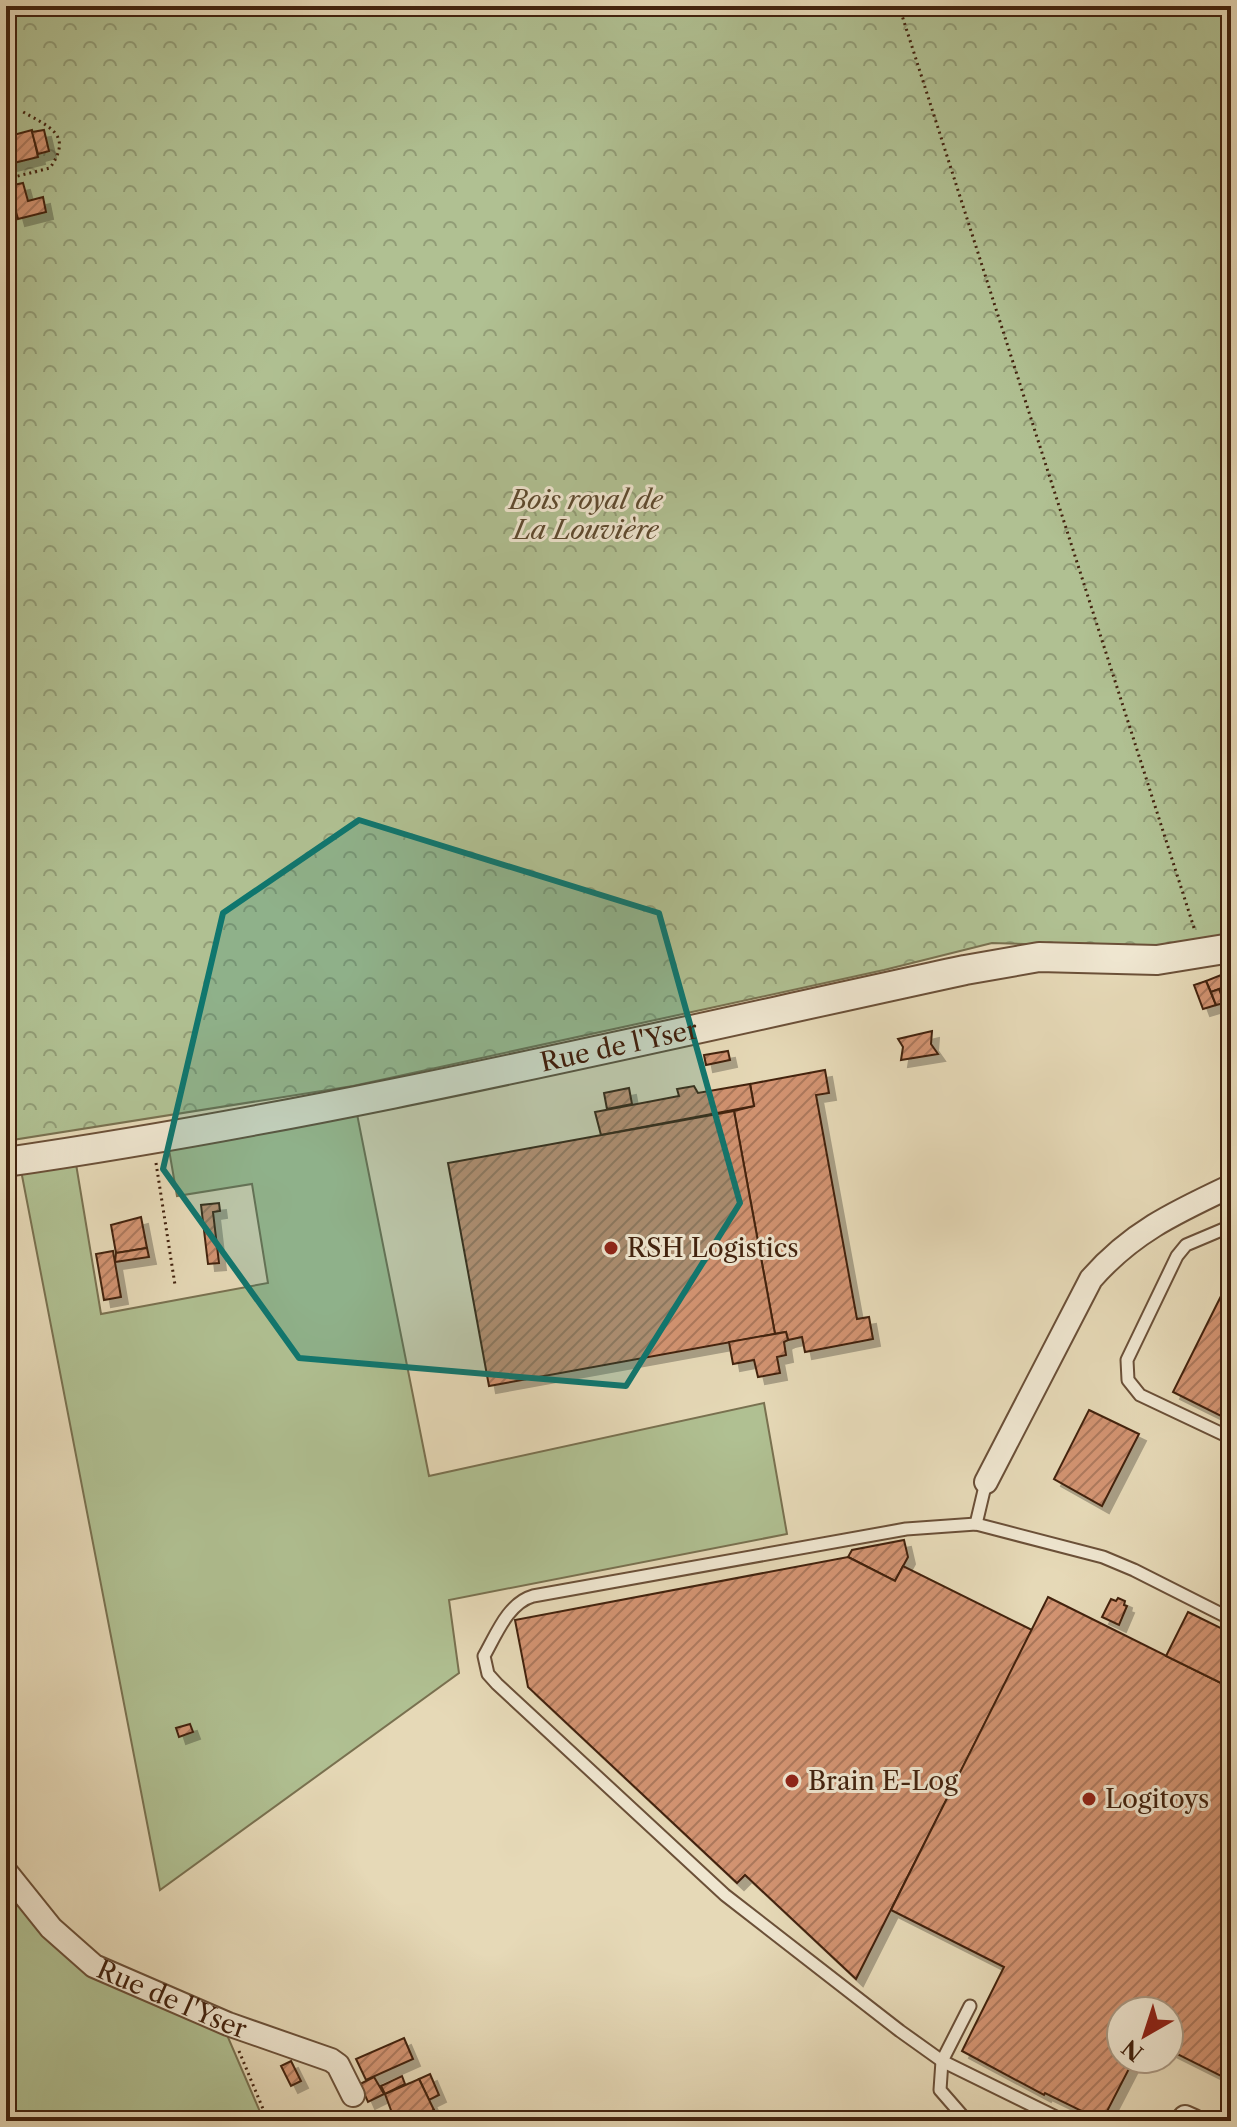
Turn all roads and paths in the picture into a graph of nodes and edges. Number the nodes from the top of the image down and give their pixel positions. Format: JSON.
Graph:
{"nodes":[{"id":1,"x":899,"y":6,"type":"edge"},
{"id":2,"x":6,"y":89,"type":"edge"},
{"id":3,"x":9,"y":103,"type":"joint"},
{"id":4,"x":6,"y":179,"type":"edge"},
{"id":5,"x":1198,"y":942,"type":"dead end"},
{"id":6,"x":1231,"y":948,"type":"edge"},
{"id":7,"x":152,"y":1140,"type":"junction"},
{"id":8,"x":6,"y":1162,"type":"edge"},
{"id":9,"x":1231,"y":1186,"type":"edge"},
{"id":10,"x":1231,"y":1226,"type":"edge"},
{"id":11,"x":175,"y":1285,"type":"dead end"},
{"id":12,"x":1231,"y":1438,"type":"edge"},
{"id":13,"x":986,"y":1482,"type":"joint"},
{"id":14,"x":976,"y":1524,"type":"junction"},
{"id":15,"x":1231,"y":1619,"type":"edge"},
{"id":16,"x":6,"y":1872,"type":"edge"},
{"id":17,"x":970,"y":2006,"type":"dead end"},
{"id":18,"x":228,"y":2024,"type":"junction"},
{"id":19,"x":942,"y":2061,"type":"junction"},
{"id":20,"x":353,"y":2095,"type":"dead end"},
{"id":21,"x":1189,"y":2119,"type":"edge"},
{"id":22,"x":268,"y":2121,"type":"edge"},
{"id":23,"x":967,"y":2121,"type":"edge"},
{"id":24,"x":1064,"y":2121,"type":"edge"},
{"id":25,"x":1159,"y":2121,"type":"edge"}],
"edges":[{"from":1,"to":5,"type":"path"},
{"from":2,"to":3,"type":"lane"},
{"from":3,"to":4,"type":"path"},
{"from":6,"to":7,"type":"street","name":"Rue de l'Yser"},
{"from":7,"to":8,"type":"street","name":"Rue de l'Yser"},
{"from":7,"to":11,"type":"path"},
{"from":9,"to":13,"type":"street"},
{"from":10,"to":12,"type":"lane"},
{"from":13,"to":14,"type":"lane"},
{"from":14,"to":15,"type":"lane"},
{"from":14,"to":19,"type":"lane"},
{"from":16,"to":18,"type":"street","name":"Rue de l'Yser"},
{"from":17,"to":19,"type":"lane"},
{"from":18,"to":20,"type":"street","name":"Rue de l'Yser"},
{"from":18,"to":22,"type":"path"},
{"from":19,"to":23,"type":"lane"},
{"from":19,"to":24,"type":"lane"},
{"from":21,"to":25,"type":"lane"}]}
